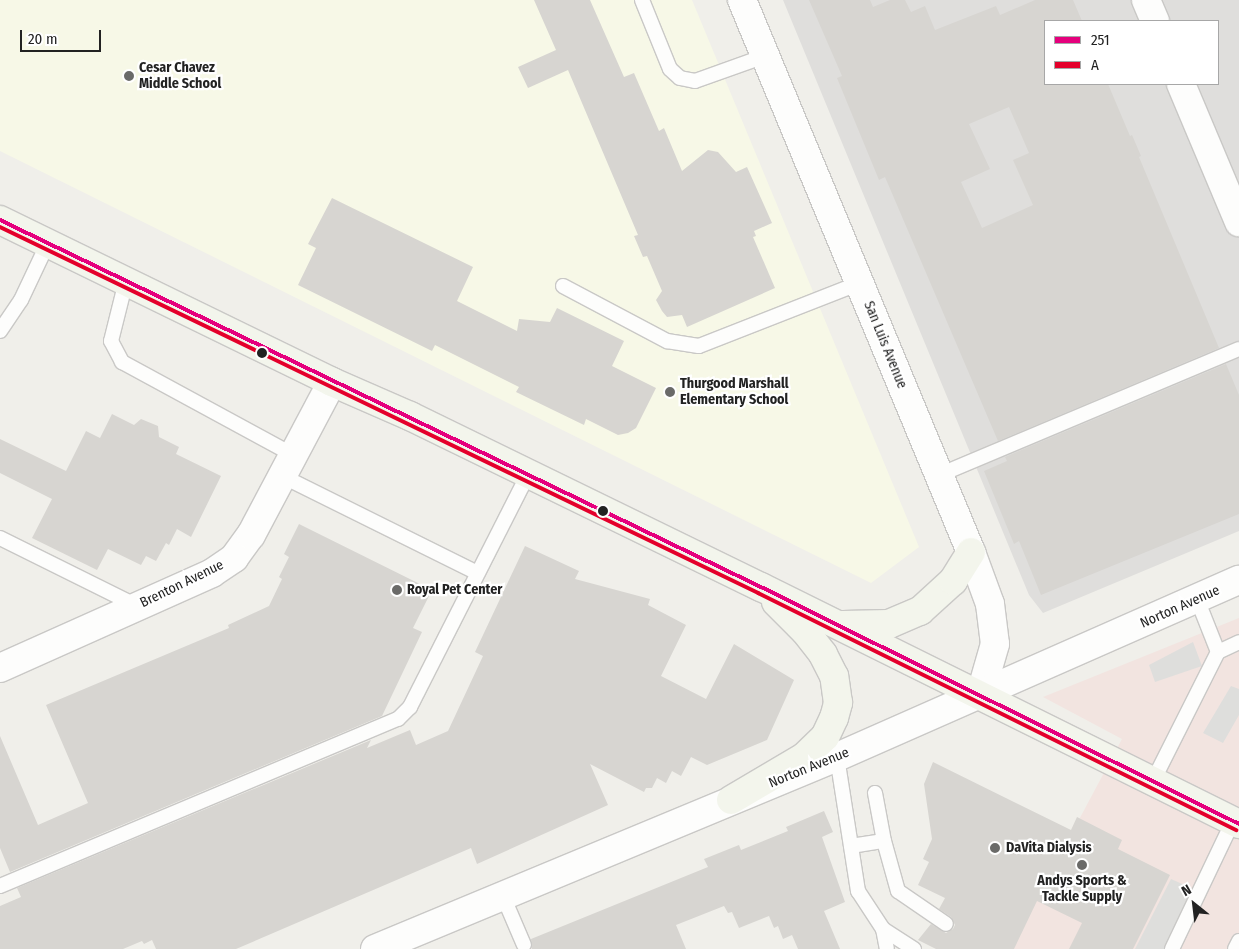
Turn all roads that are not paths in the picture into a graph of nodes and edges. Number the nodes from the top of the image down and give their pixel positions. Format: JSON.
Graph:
{"nodes":[{"id":1,"x":642,"y":0,"type":"edge"},
{"id":2,"x":742,"y":0,"type":"edge"},
{"id":3,"x":1146,"y":0,"type":"edge"},
{"id":4,"x":1155,"y":20,"type":"edge"},
{"id":5,"x":765,"y":56,"type":"junction"},
{"id":6,"x":1181,"y":85,"type":"edge"},
{"id":7,"x":0,"y":220,"type":"edge"},
{"id":8,"x":1239,"y":222,"type":"edge"},
{"id":9,"x":48,"y":243,"type":"junction"},
{"id":10,"x":126,"y":281,"type":"junction"},
{"id":11,"x":860,"y":283,"type":"junction"},
{"id":12,"x":563,"y":286,"type":"dead end"},
{"id":13,"x":0,"y":331,"type":"edge"},
{"id":14,"x":1239,"y":349,"type":"edge"},
{"id":15,"x":332,"y":382,"type":"junction"},
{"id":16,"x":288,"y":466,"type":"junction"},
{"id":17,"x":528,"y":474,"type":"junction"},
{"id":18,"x":938,"y":475,"type":"junction"},
{"id":19,"x":0,"y":538,"type":"edge"},
{"id":20,"x":971,"y":552,"type":"junction"},
{"id":21,"x":478,"y":573,"type":"junction"},
{"id":22,"x":1239,"y":580,"type":"edge"},
{"id":23,"x":761,"y":587,"type":"junction"},
{"id":24,"x":1197,"y":599,"type":"junction"},
{"id":25,"x":137,"y":606,"type":"junction"},
{"id":26,"x":838,"y":625,"type":"junction"},
{"id":27,"x":1239,"y":642,"type":"edge"},
{"id":28,"x":1218,"y":652,"type":"junction"},
{"id":29,"x":0,"y":668,"type":"edge"},
{"id":30,"x":980,"y":696,"type":"junction"},
{"id":31,"x":837,"y":757,"type":"junction"},
{"id":32,"x":1153,"y":781,"type":"junction"},
{"id":33,"x":875,"y":793,"type":"dead end"},
{"id":34,"x":731,"y":800,"type":"junction"},
{"id":35,"x":1236,"y":822,"type":"edge"},
{"id":36,"x":884,"y":841,"type":"junction"},
{"id":37,"x":851,"y":846,"type":"junction"},
{"id":38,"x":0,"y":886,"type":"edge"},
{"id":39,"x":502,"y":896,"type":"junction"},
{"id":40,"x":946,"y":924,"type":"dead end"},
{"id":41,"x":883,"y":929,"type":"junction"},
{"id":42,"x":1239,"y":941,"type":"edge"},
{"id":43,"x":524,"y":945,"type":"dead end"},
{"id":44,"x":375,"y":949,"type":"edge"},
{"id":45,"x":887,"y":949,"type":"edge"},
{"id":46,"x":914,"y":949,"type":"edge"},
{"id":47,"x":1172,"y":949,"type":"edge"},
{"id":48,"x":1235,"y":949,"type":"edge"}],
"edges":[{"from":1,"to":5,"type":"lane"},
{"from":2,"to":5,"type":"street","name":"San Luis Avenue"},
{"from":3,"to":4,"type":"street"},
{"from":5,"to":11,"type":"street","name":"San Luis Avenue"},
{"from":6,"to":8,"type":"street"},
{"from":7,"to":9,"type":"main road"},
{"from":9,"to":10,"type":"main road"},
{"from":9,"to":13,"type":"lane"},
{"from":10,"to":15,"type":"main road"},
{"from":10,"to":16,"type":"lane"},
{"from":11,"to":12,"type":"lane"},
{"from":11,"to":18,"type":"street","name":"San Luis Avenue"},
{"from":14,"to":18,"type":"lane"},
{"from":15,"to":16,"type":"street","name":"Brenton Avenue"},
{"from":15,"to":17,"type":"main road"},
{"from":16,"to":21,"type":"lane"},
{"from":16,"to":25,"type":"street","name":"Brenton Avenue"},
{"from":17,"to":21,"type":"lane"},
{"from":17,"to":23,"type":"main road"},
{"from":18,"to":20,"type":"street","name":"San Luis Avenue"},
{"from":19,"to":25,"type":"lane"},
{"from":20,"to":26,"type":"main road"},
{"from":20,"to":30,"type":"street","name":"San Luis Avenue"},
{"from":21,"to":38,"type":"lane"},
{"from":22,"to":24,"type":"street","name":"Norton Avenue"},
{"from":23,"to":26,"type":"main road"},
{"from":23,"to":34,"type":"main road"},
{"from":24,"to":28,"type":"lane"},
{"from":24,"to":30,"type":"street","name":"Norton Avenue"},
{"from":25,"to":29,"type":"street","name":"Brenton Avenue"},
{"from":26,"to":30,"type":"main road"},
{"from":27,"to":28,"type":"lane"},
{"from":28,"to":32,"type":"lane"},
{"from":30,"to":31,"type":"street","name":"Norton Avenue"},
{"from":30,"to":32,"type":"main road"},
{"from":31,"to":34,"type":"street","name":"Norton Avenue"},
{"from":31,"to":37,"type":"lane"},
{"from":32,"to":35,"type":"main road"},
{"from":33,"to":36,"type":"lane"},
{"from":34,"to":39,"type":"street","name":"Norton Avenue"},
{"from":35,"to":47,"type":"lane"},
{"from":36,"to":37,"type":"lane"},
{"from":36,"to":40,"type":"lane"},
{"from":37,"to":41,"type":"lane"},
{"from":39,"to":43,"type":"lane"},
{"from":39,"to":44,"type":"street","name":"Norton Avenue"},
{"from":41,"to":45,"type":"lane"},
{"from":41,"to":46,"type":"lane"},
{"from":42,"to":48,"type":"lane"}]}
